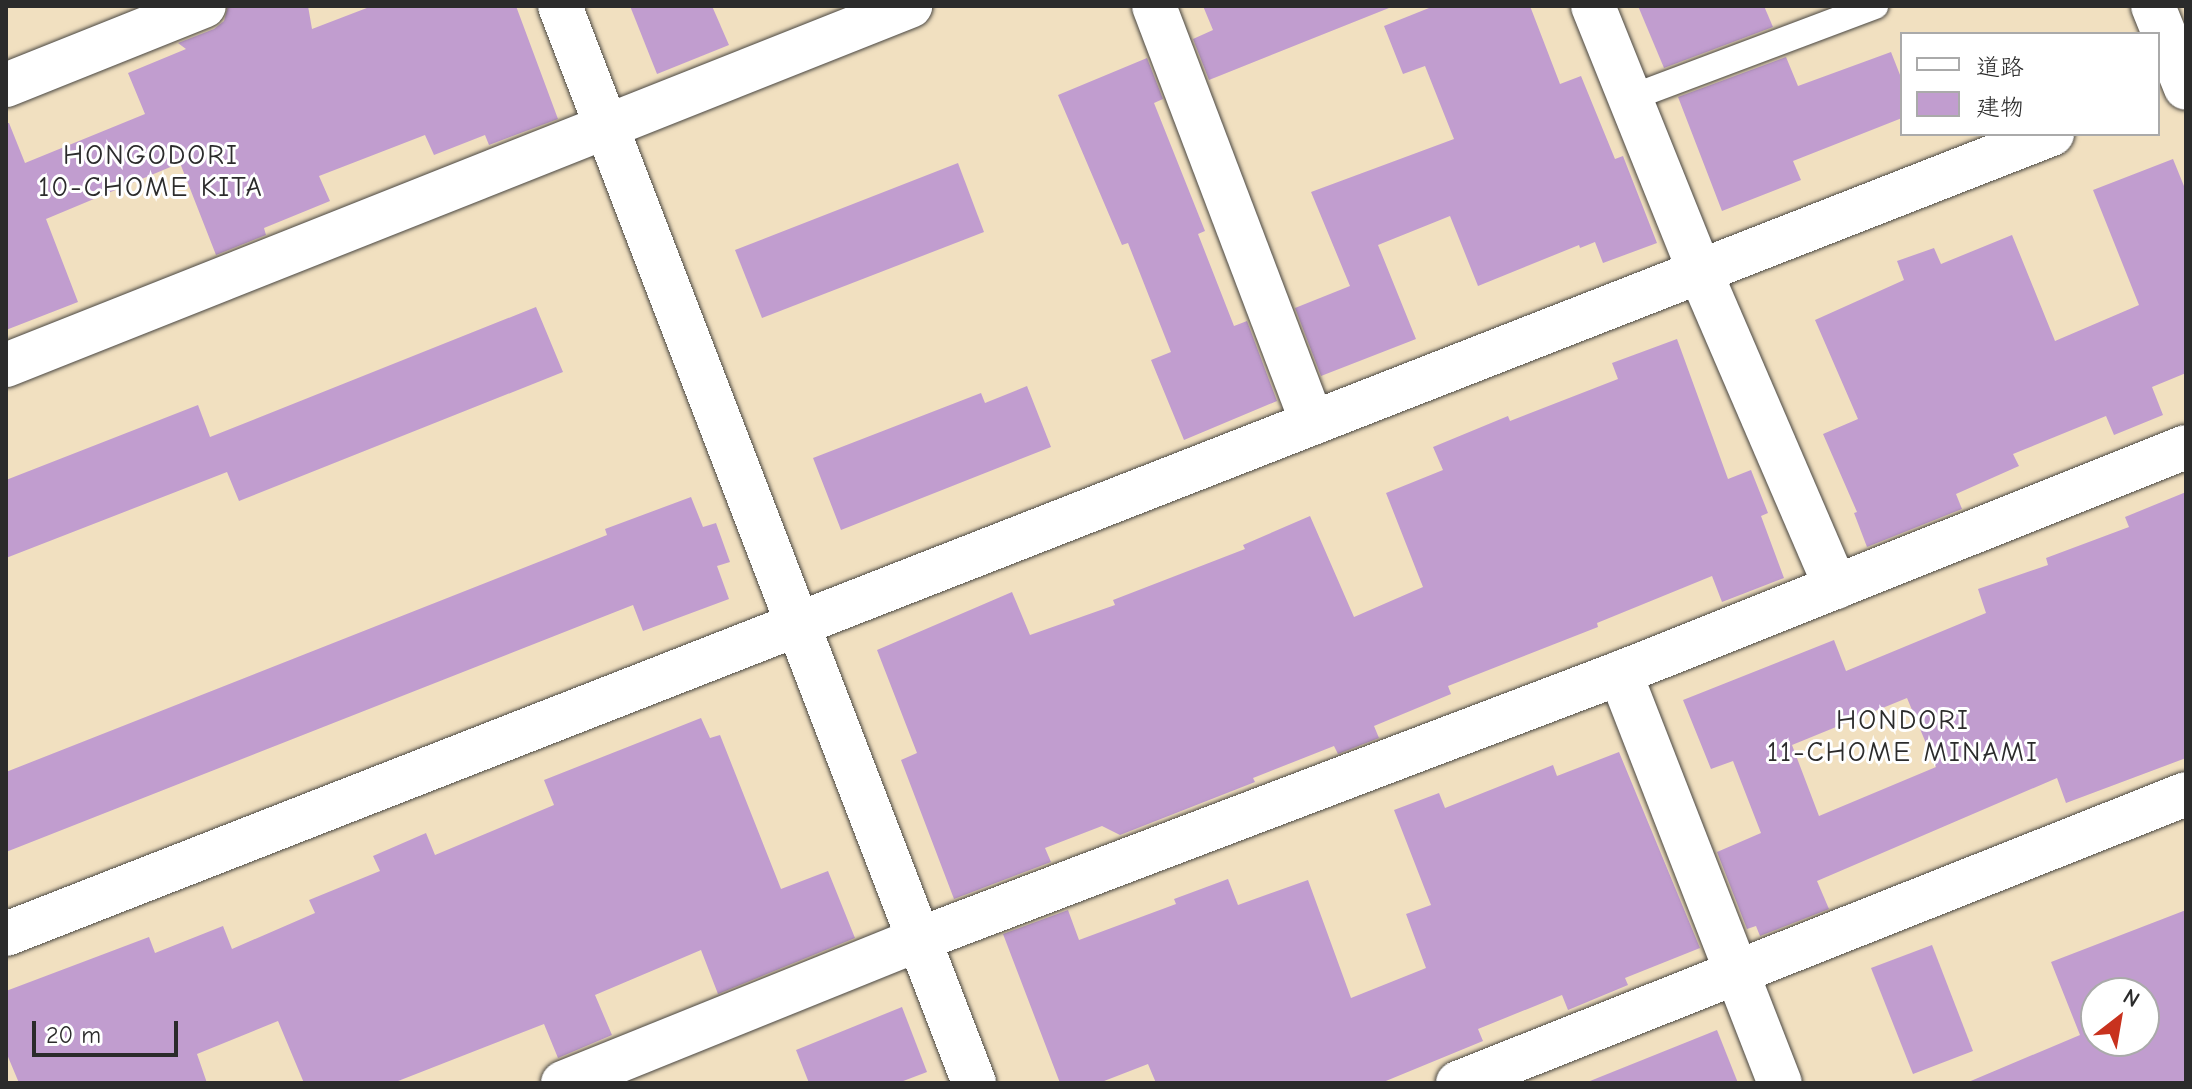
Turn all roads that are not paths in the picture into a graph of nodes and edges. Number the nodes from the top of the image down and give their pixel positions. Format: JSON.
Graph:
{"nodes":[{"id":1,"x":204,"y":6,"type":"edge"},
{"id":2,"x":560,"y":6,"type":"edge"},
{"id":3,"x":910,"y":6,"type":"edge"},
{"id":4,"x":1154,"y":6,"type":"edge"},
{"id":5,"x":1593,"y":6,"type":"edge"},
{"id":6,"x":1875,"y":6,"type":"edge"},
{"id":7,"x":2153,"y":6,"type":"edge"},
{"id":8,"x":6,"y":85,"type":"edge"},
{"id":9,"x":2178,"y":85,"type":"edge"},
{"id":10,"x":1630,"y":98,"type":"junction"},
{"id":11,"x":606,"y":126,"type":"junction"},
{"id":12,"x":2047,"y":136,"type":"edge"},
{"id":13,"x":1701,"y":274,"type":"junction"},
{"id":14,"x":6,"y":365,"type":"edge"},
{"id":15,"x":1312,"y":423,"type":"junction"},
{"id":16,"x":2186,"y":447,"type":"edge"},
{"id":17,"x":1836,"y":587,"type":"junction"},
{"id":18,"x":797,"y":623,"type":"junction"},
{"id":19,"x":1620,"y":673,"type":"junction"},
{"id":20,"x":2186,"y":794,"type":"edge"},
{"id":21,"x":6,"y":934,"type":"edge"},
{"id":22,"x":920,"y":939,"type":"junction"},
{"id":23,"x":1738,"y":975,"type":"junction"},
{"id":24,"x":563,"y":1083,"type":"edge"},
{"id":25,"x":974,"y":1083,"type":"edge"},
{"id":26,"x":1458,"y":1083,"type":"edge"},
{"id":27,"x":1780,"y":1083,"type":"edge"}],
"edges":[{"from":1,"to":8,"type":"street"},
{"from":2,"to":11,"type":"street"},
{"from":3,"to":11,"type":"street"},
{"from":4,"to":15,"type":"street"},
{"from":5,"to":10,"type":"street"},
{"from":6,"to":10,"type":"lane"},
{"from":7,"to":9,"type":"street"},
{"from":10,"to":13,"type":"street"},
{"from":11,"to":14,"type":"street"},
{"from":11,"to":18,"type":"street"},
{"from":12,"to":13,"type":"street"},
{"from":13,"to":15,"type":"street"},
{"from":13,"to":17,"type":"street"},
{"from":15,"to":18,"type":"street"},
{"from":16,"to":17,"type":"street"},
{"from":17,"to":19,"type":"street"},
{"from":18,"to":21,"type":"street"},
{"from":18,"to":22,"type":"street"},
{"from":19,"to":22,"type":"street"},
{"from":19,"to":23,"type":"street"},
{"from":20,"to":23,"type":"street"},
{"from":22,"to":24,"type":"street"},
{"from":22,"to":25,"type":"street"},
{"from":23,"to":26,"type":"street"},
{"from":23,"to":27,"type":"street"}]}
